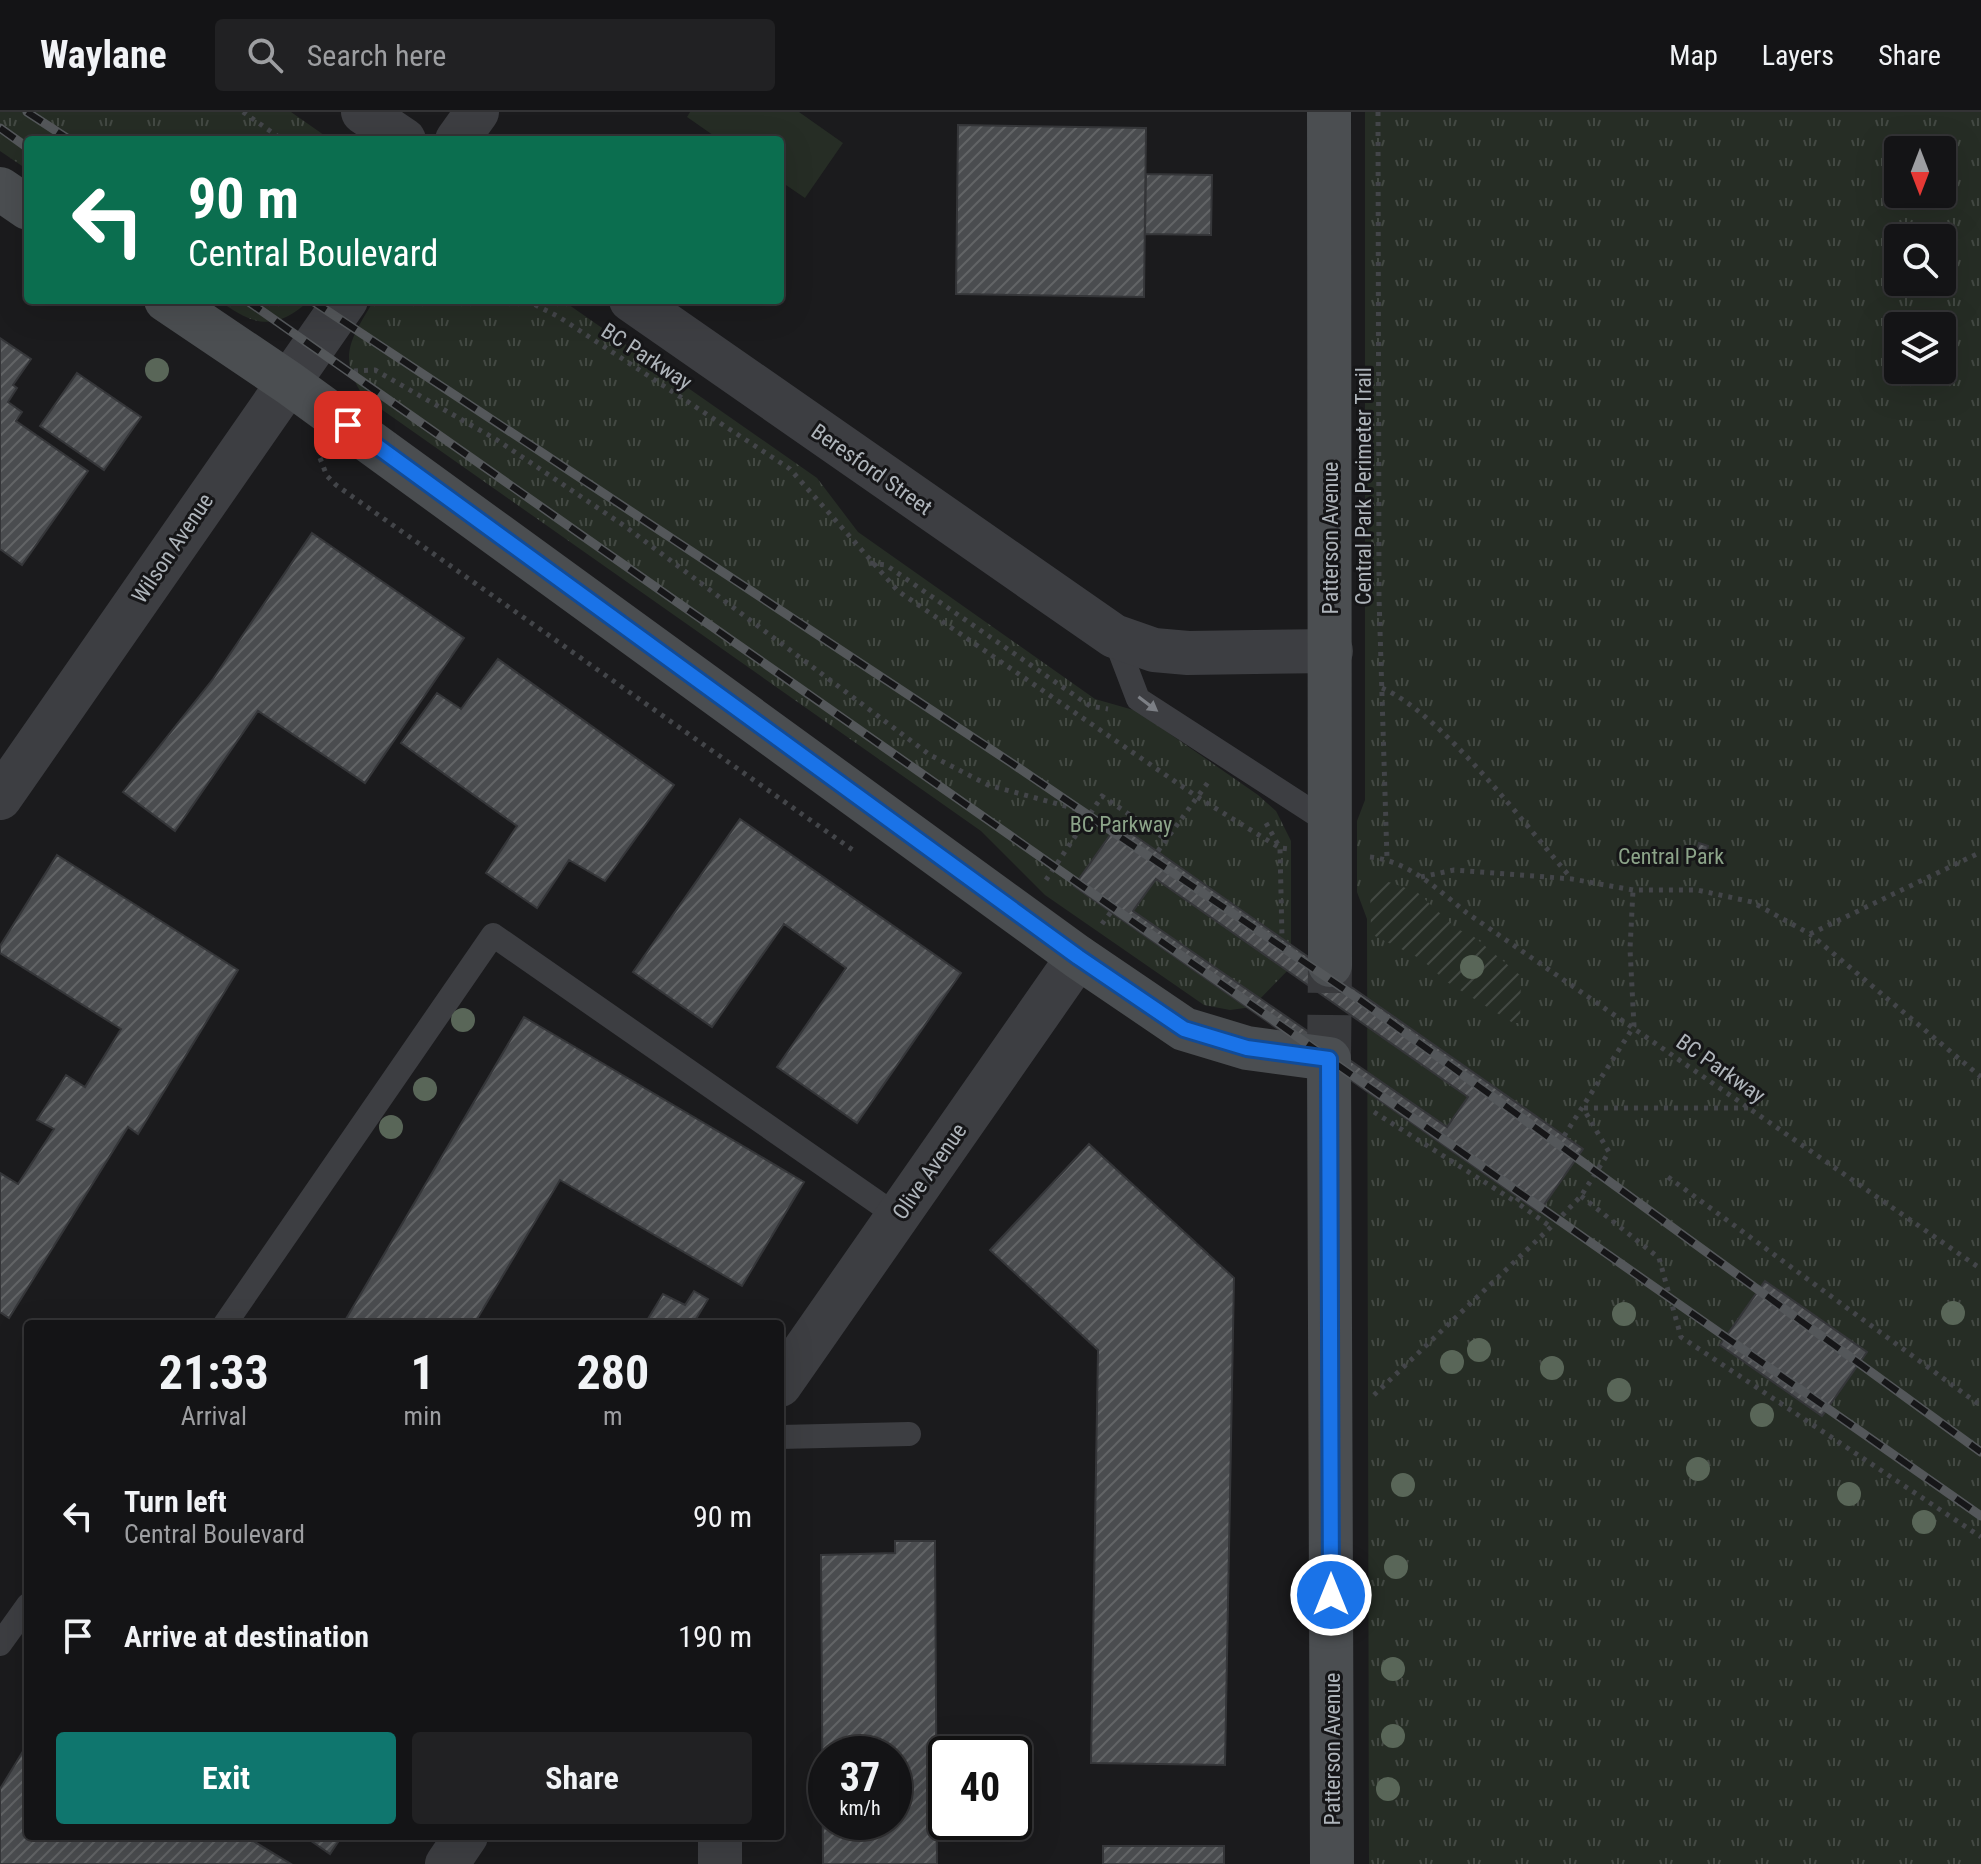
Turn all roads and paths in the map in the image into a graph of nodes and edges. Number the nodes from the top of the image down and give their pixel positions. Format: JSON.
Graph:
{"nodes":[{"id":1,"x":243,"y":112,"type":"edge"},
{"id":2,"x":363,"y":112,"type":"edge"},
{"id":3,"x":477,"y":112,"type":"edge"},
{"id":4,"x":1329,"y":112,"type":"edge"},
{"id":5,"x":1378,"y":112,"type":"edge"},
{"id":6,"x":277,"y":136,"type":"edge"},
{"id":7,"x":398,"y":136,"type":"edge"},
{"id":8,"x":460,"y":136,"type":"edge"},
{"id":9,"x":0,"y":189,"type":"edge"},
{"id":10,"x":24,"y":205,"type":"edge"},
{"id":11,"x":172,"y":304,"type":"edge"},
{"id":12,"x":343,"y":304,"type":"edge"},
{"id":13,"x":534,"y":304,"type":"edge"},
{"id":14,"x":637,"y":304,"type":"edge"},
{"id":15,"x":354,"y":371,"type":"dead end"},
{"id":16,"x":289,"y":383,"type":"junction"},
{"id":17,"x":869,"y":563,"type":"junction"},
{"id":18,"x":1114,"y":636,"type":"junction"},
{"id":19,"x":1331,"y":651,"type":"junction"},
{"id":20,"x":1382,"y":688,"type":"junction"},
{"id":21,"x":1119,"y":711,"type":"dead end"},
{"id":22,"x":1213,"y":775,"type":"dead end"},
{"id":23,"x":0,"y":798,"type":"edge"},
{"id":24,"x":1199,"y":798,"type":"junction"},
{"id":25,"x":1259,"y":812,"type":"dead end"},
{"id":26,"x":1091,"y":813,"type":"junction"},
{"id":27,"x":1167,"y":840,"type":"junction"},
{"id":28,"x":1344,"y":840,"type":"junction"},
{"id":29,"x":1280,"y":848,"type":"junction"},
{"id":30,"x":1158,"y":851,"type":"dead end"},
{"id":31,"x":1981,"y":852,"type":"edge"},
{"id":32,"x":1387,"y":859,"type":"junction"},
{"id":33,"x":1421,"y":877,"type":"junction"},
{"id":34,"x":1572,"y":879,"type":"junction"},
{"id":35,"x":1053,"y":888,"type":"dead end"},
{"id":36,"x":1633,"y":890,"type":"junction"},
{"id":37,"x":1094,"y":915,"type":"dead end"},
{"id":38,"x":1117,"y":931,"type":"dead end"},
{"id":39,"x":1810,"y":934,"type":"junction"},
{"id":40,"x":1282,"y":938,"type":"dead end"},
{"id":41,"x":1078,"y":957,"type":"junction"},
{"id":42,"x":1330,"y":965,"type":"tunnel mouth"},
{"id":43,"x":1634,"y":1026,"type":"junction"},
{"id":44,"x":1981,"y":1077,"type":"edge"},
{"id":45,"x":1583,"y":1108,"type":"junction"},
{"id":46,"x":1750,"y":1108,"type":"junction"},
{"id":47,"x":1374,"y":1112,"type":"dead end"},
{"id":48,"x":1564,"y":1136,"type":"dead end"},
{"id":49,"x":1668,"y":1177,"type":"dead end"},
{"id":50,"x":1581,"y":1196,"type":"junction"},
{"id":51,"x":897,"y":1216,"type":"junction"},
{"id":52,"x":1551,"y":1227,"type":"junction"},
{"id":53,"x":1981,"y":1269,"type":"edge"},
{"id":54,"x":228,"y":1320,"type":"edge"},
{"id":55,"x":784,"y":1379,"type":"edge"},
{"id":56,"x":1374,"y":1395,"type":"dead end"},
{"id":57,"x":1981,"y":1406,"type":"edge"},
{"id":58,"x":909,"y":1434,"type":"dead end"},
{"id":59,"x":784,"y":1437,"type":"edge"},
{"id":60,"x":1981,"y":1537,"type":"edge"},
{"id":61,"x":24,"y":1611,"type":"edge"},
{"id":62,"x":0,"y":1644,"type":"edge"},
{"id":63,"x":463,"y":1840,"type":"edge"},
{"id":64,"x":720,"y":1840,"type":"edge"},
{"id":65,"x":447,"y":1864,"type":"edge"},
{"id":66,"x":720,"y":1864,"type":"edge"},
{"id":67,"x":1332,"y":1864,"type":"edge"}],
"edges":[{"from":1,"to":6,"type":"path"},
{"from":2,"to":7,"type":"street"},
{"from":3,"to":8,"type":"street"},
{"from":4,"to":19,"type":"street","name":"Patterson Avenue"},
{"from":5,"to":20,"type":"path","name":"Central Park Perimeter Trail"},
{"from":9,"to":10,"type":"street"},
{"from":11,"to":16,"type":"street"},
{"from":12,"to":16,"type":"street","name":"Wilson Avenue"},
{"from":13,"to":17,"type":"path","name":"BC Parkway"},
{"from":14,"to":18,"type":"street","name":"Beresford Street"},
{"from":15,"to":26,"type":"path"},
{"from":16,"to":23,"type":"street","name":"Wilson Avenue"},
{"from":16,"to":41,"type":"street"},
{"from":17,"to":21,"type":"path"},
{"from":17,"to":24,"type":"path","name":"BC Parkway"},
{"from":18,"to":19,"type":"street","name":"Beresford Street"},
{"from":18,"to":28,"type":"lane","one_way":true},
{"from":19,"to":28,"type":"street","name":"Patterson Avenue"},
{"from":20,"to":32,"type":"path","name":"Central Park Perimeter Trail"},
{"from":20,"to":34,"type":"path"},
{"from":22,"to":24,"type":"path"},
{"from":24,"to":27,"type":"path"},
{"from":24,"to":29,"type":"path","name":"BC Parkway"},
{"from":25,"to":29,"type":"path"},
{"from":26,"to":27,"type":"path"},
{"from":26,"to":35,"type":"path"},
{"from":27,"to":30,"type":"path"},
{"from":28,"to":32,"type":"path","name":"BC Parkway"},
{"from":28,"to":42,"type":"street","name":"Patterson Avenue"},
{"from":29,"to":40,"type":"path"},
{"from":31,"to":39,"type":"path"},
{"from":32,"to":33,"type":"path","name":"BC Parkway"},
{"from":33,"to":34,"type":"path"},
{"from":33,"to":43,"type":"path","name":"BC Parkway"},
{"from":34,"to":36,"type":"path"},
{"from":36,"to":39,"type":"path"},
{"from":36,"to":43,"type":"path"},
{"from":37,"to":38,"type":"path"},
{"from":39,"to":44,"type":"path"},
{"from":41,"to":51,"type":"street","name":"Olive Avenue"},
{"from":41,"to":67,"type":"street","name":"Patterson Avenue"},
{"from":43,"to":45,"type":"path"},
{"from":43,"to":46,"type":"path","name":"BC Parkway"},
{"from":45,"to":46,"type":"path"},
{"from":45,"to":48,"type":"path"},
{"from":45,"to":50,"type":"path"},
{"from":46,"to":53,"type":"path","name":"BC Parkway"},
{"from":47,"to":52,"type":"path"},
{"from":49,"to":57,"type":"path"},
{"from":50,"to":52,"type":"path"},
{"from":50,"to":60,"type":"path"},
{"from":51,"to":54,"type":"lane"},
{"from":51,"to":55,"type":"street","name":"Olive Avenue"},
{"from":52,"to":56,"type":"path"},
{"from":58,"to":59,"type":"lane"},
{"from":61,"to":62,"type":"lane"},
{"from":63,"to":65,"type":"street"},
{"from":64,"to":66,"type":"street"}]}
